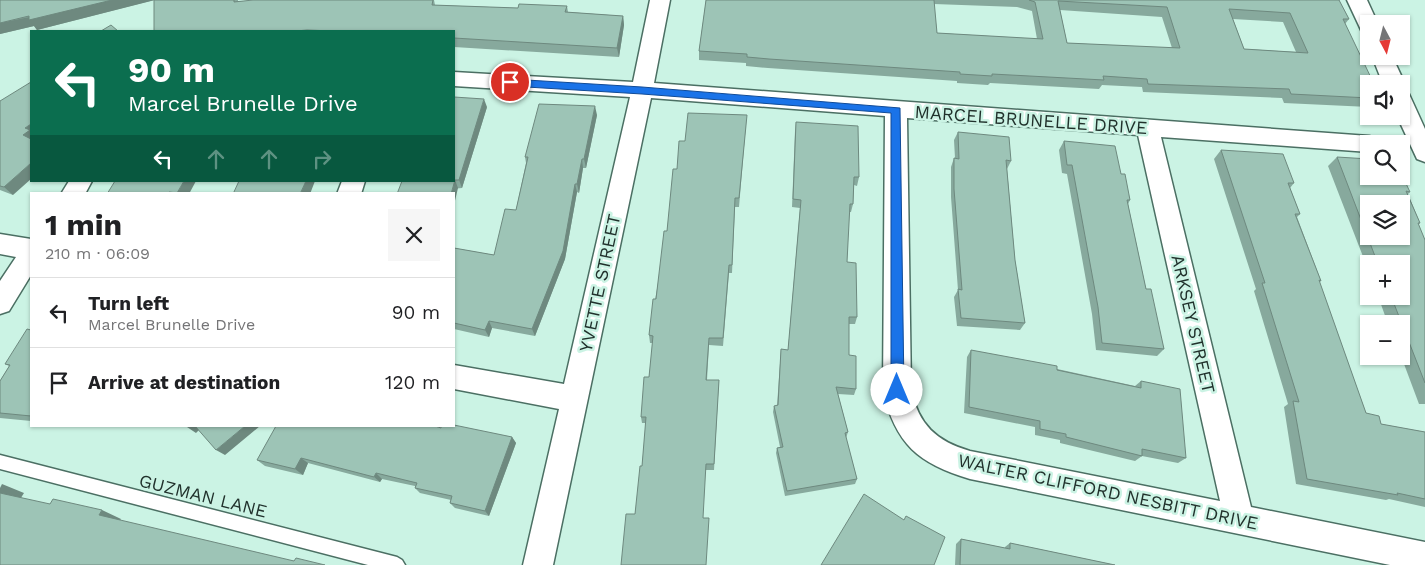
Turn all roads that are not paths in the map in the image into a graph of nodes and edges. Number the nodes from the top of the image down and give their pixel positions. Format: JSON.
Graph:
{"nodes":[{"id":1,"x":660,"y":0,"type":"edge"},
{"id":2,"x":1357,"y":0,"type":"edge"},
{"id":3,"x":1364,"y":15,"type":"edge"},
{"id":4,"x":455,"y":79,"type":"edge"},
{"id":5,"x":642,"y":90,"type":"junction"},
{"id":6,"x":896,"y":110,"type":"junction"},
{"id":7,"x":1410,"y":125,"type":"edge"},
{"id":8,"x":1148,"y":129,"type":"junction"},
{"id":9,"x":1360,"y":143,"type":"edge"},
{"id":10,"x":1418,"y":149,"type":"edge"},
{"id":11,"x":0,"y":244,"type":"edge"},
{"id":12,"x":30,"y":249,"type":"edge"},
{"id":13,"x":30,"y":256,"type":"edge"},
{"id":14,"x":0,"y":303,"type":"edge"},
{"id":15,"x":455,"y":377,"type":"edge"},
{"id":16,"x":575,"y":400,"type":"junction"},
{"id":17,"x":0,"y":462,"type":"edge"},
{"id":18,"x":1239,"y":519,"type":"junction"},
{"id":19,"x":1425,"y":557,"type":"edge"},
{"id":20,"x":397,"y":565,"type":"edge"},
{"id":21,"x":538,"y":565,"type":"edge"}],
"edges":[{"from":1,"to":5,"type":"street","name":"YVETTE STREET"},
{"from":2,"to":3,"type":"street"},
{"from":4,"to":5,"type":"street","name":"MARCEL BRUNELLE DRIVE"},
{"from":5,"to":6,"type":"street","name":"MARCEL BRUNELLE DRIVE"},
{"from":5,"to":16,"type":"street","name":"YVETTE STREET"},
{"from":6,"to":8,"type":"street","name":"MARCEL BRUNELLE DRIVE"},
{"from":6,"to":18,"type":"street","name":"WALTER CLIFFORD NESBITT DRIVE"},
{"from":7,"to":10,"type":"street"},
{"from":8,"to":9,"type":"street","name":"MARCEL BRUNELLE DRIVE"},
{"from":8,"to":18,"type":"street","name":"ARKSEY STREET"},
{"from":11,"to":12,"type":"street"},
{"from":13,"to":14,"type":"street"},
{"from":15,"to":16,"type":"street"},
{"from":16,"to":21,"type":"street","name":"YVETTE STREET"},
{"from":17,"to":20,"type":"lane","name":"GUZMAN LANE"},
{"from":18,"to":19,"type":"street","name":"WALTER CLIFFORD NESBITT DRIVE"}]}
